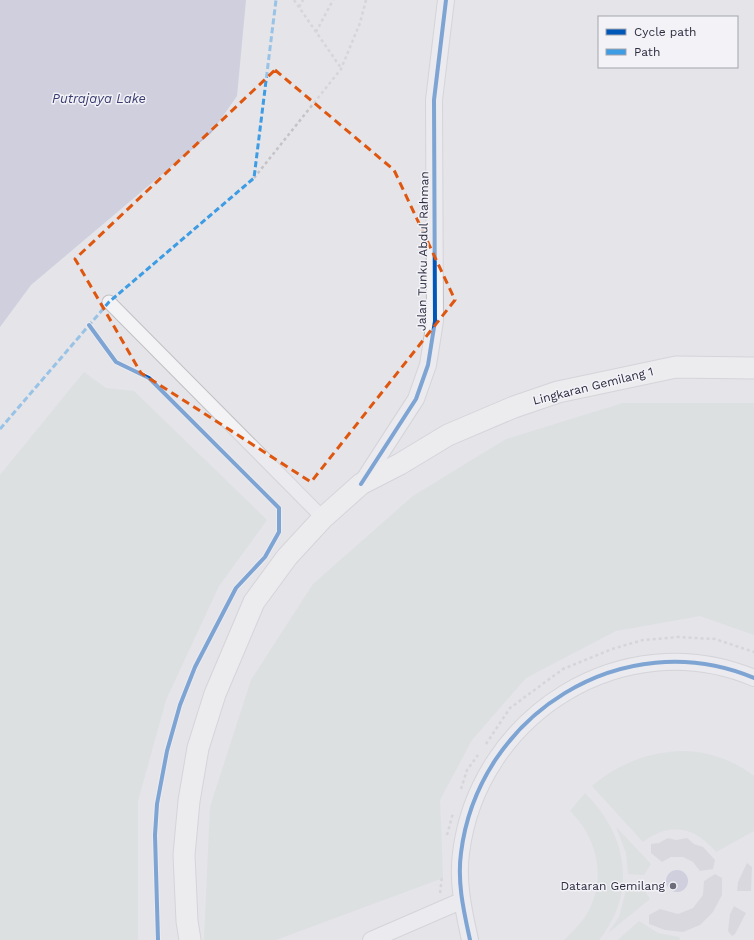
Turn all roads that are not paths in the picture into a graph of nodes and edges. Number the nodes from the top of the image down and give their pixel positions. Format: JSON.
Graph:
{"nodes":[{"id":1,"x":446,"y":0,"type":"edge"},
{"id":2,"x":109,"y":302,"type":"dead end"},
{"id":3,"x":754,"y":368,"type":"edge"},
{"id":4,"x":361,"y":484,"type":"junction"},
{"id":5,"x":323,"y":518,"type":"junction"},
{"id":6,"x":754,"y":678,"type":"edge"},
{"id":7,"x":461,"y":901,"type":"junction"},
{"id":8,"x":187,"y":934,"type":"edge"},
{"id":9,"x":371,"y":940,"type":"edge"},
{"id":10,"x":470,"y":940,"type":"edge"}],
"edges":[{"from":1,"to":4,"type":"street","name":"Jalan Tunku Abdul Rahman"},
{"from":2,"to":5,"type":"street"},
{"from":3,"to":4,"type":"main road","name":"Lingkaran Gemilang 1"},
{"from":4,"to":5,"type":"main road","name":"Lingkaran Gemilang 1"},
{"from":5,"to":8,"type":"main road","name":"Lingkaran Gemilang 1"},
{"from":6,"to":7,"type":"street"},
{"from":7,"to":9,"type":"street"},
{"from":7,"to":10,"type":"street"}]}
